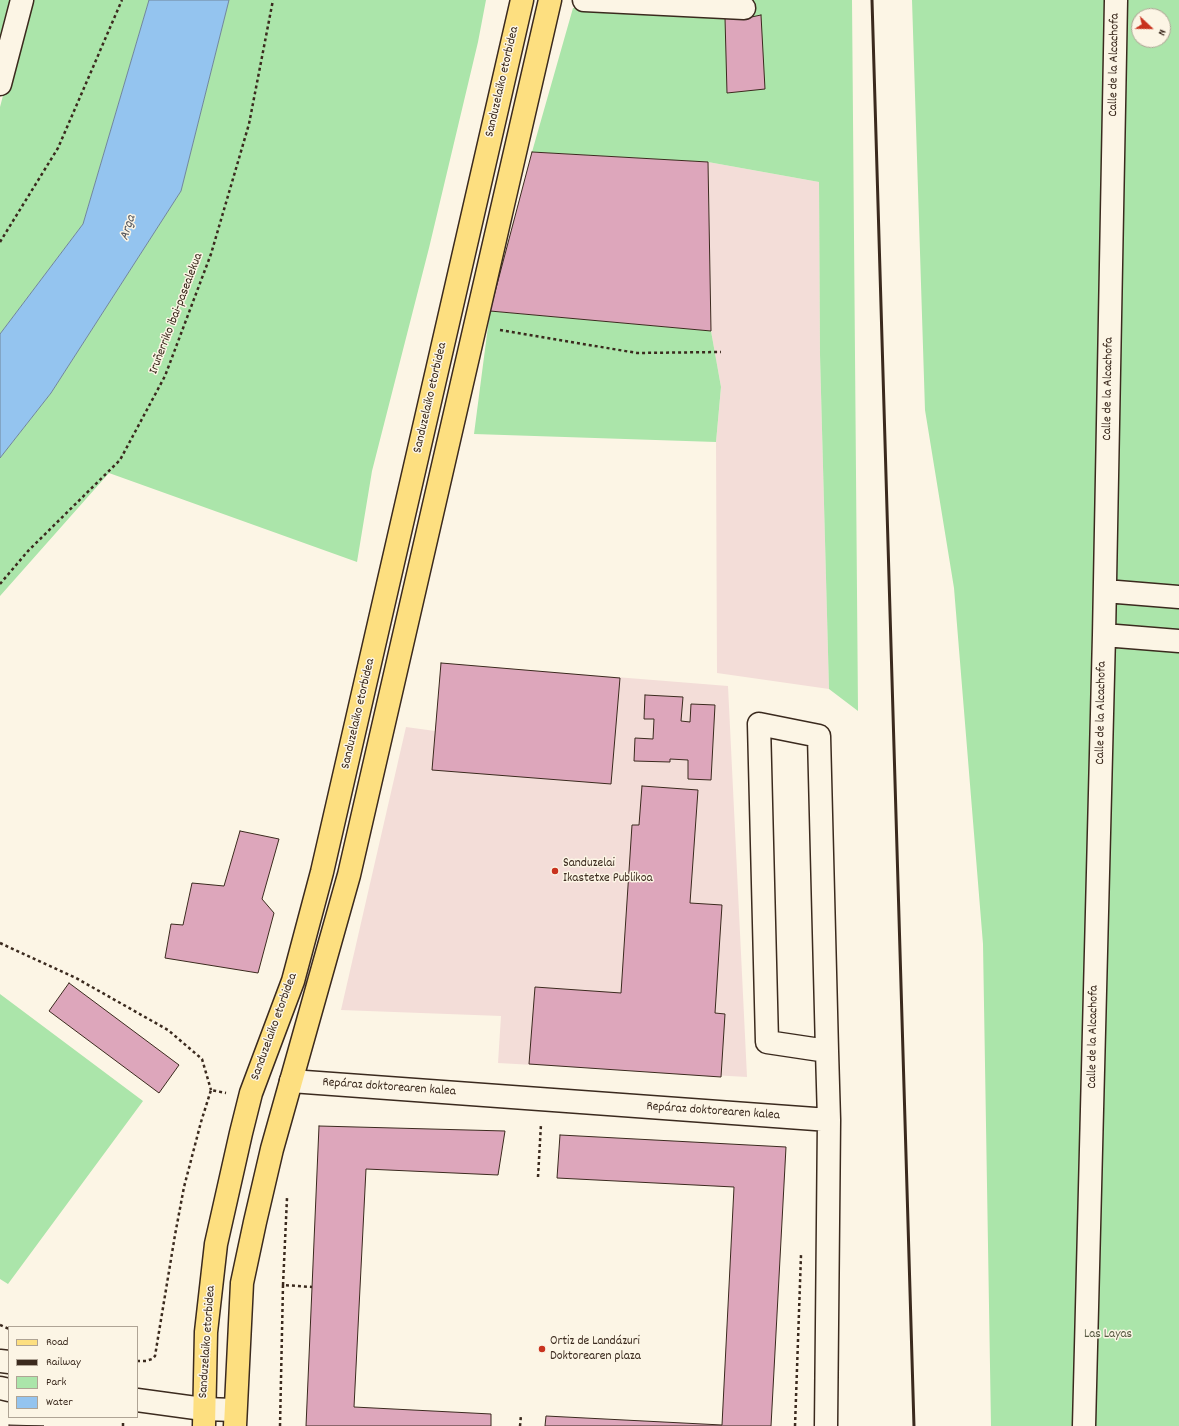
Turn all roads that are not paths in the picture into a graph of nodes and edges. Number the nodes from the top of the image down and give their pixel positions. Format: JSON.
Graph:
{"nodes":[{"id":1,"x":22,"y":0,"type":"edge"},
{"id":2,"x":522,"y":0,"type":"edge"},
{"id":3,"x":550,"y":0,"type":"edge"},
{"id":4,"x":584,"y":0,"type":"edge"},
{"id":5,"x":1116,"y":0,"type":"edge"},
{"id":6,"x":744,"y":8,"type":"dead end"},
{"id":7,"x":0,"y":84,"type":"edge"},
{"id":8,"x":1105,"y":591,"type":"junction"},
{"id":9,"x":1179,"y":596,"type":"edge"},
{"id":10,"x":1104,"y":635,"type":"junction"},
{"id":11,"x":1179,"y":641,"type":"edge"},
{"id":12,"x":827,"y":1051,"type":"junction"},
{"id":13,"x":291,"y":1081,"type":"junction"},
{"id":14,"x":829,"y":1120,"type":"junction"},
{"id":15,"x":138,"y":1400,"type":"edge"},
{"id":16,"x":204,"y":1417,"type":"edge"},
{"id":17,"x":235,"y":1418,"type":"edge"},
{"id":18,"x":826,"y":1426,"type":"edge"},
{"id":19,"x":1084,"y":1426,"type":"edge"}],
"edges":[{"from":1,"to":7,"type":"street"},
{"from":2,"to":16,"type":"main road","name":"Sanduzelaiko etorbidea"},
{"from":3,"to":13,"type":"main road","name":"Sanduzelaiko etorbidea"},
{"from":4,"to":6,"type":"street"},
{"from":5,"to":8,"type":"street","name":"Calle de la Alcachofa"},
{"from":8,"to":9,"type":"street"},
{"from":8,"to":10,"type":"street","name":"Calle de la Alcachofa"},
{"from":10,"to":11,"type":"street"},
{"from":10,"to":19,"type":"street","name":"Calle de la Alcachofa"},
{"from":12,"to":12,"type":"street"},
{"from":12,"to":14,"type":"street"},
{"from":13,"to":14,"type":"street","name":"Repáraz doktorearen kalea"},
{"from":13,"to":17,"type":"main road","name":"Sanduzelaiko etorbidea"},
{"from":14,"to":18,"type":"street"},
{"from":15,"to":16,"type":"street"},
{"from":16,"to":17,"type":"street"}]}
